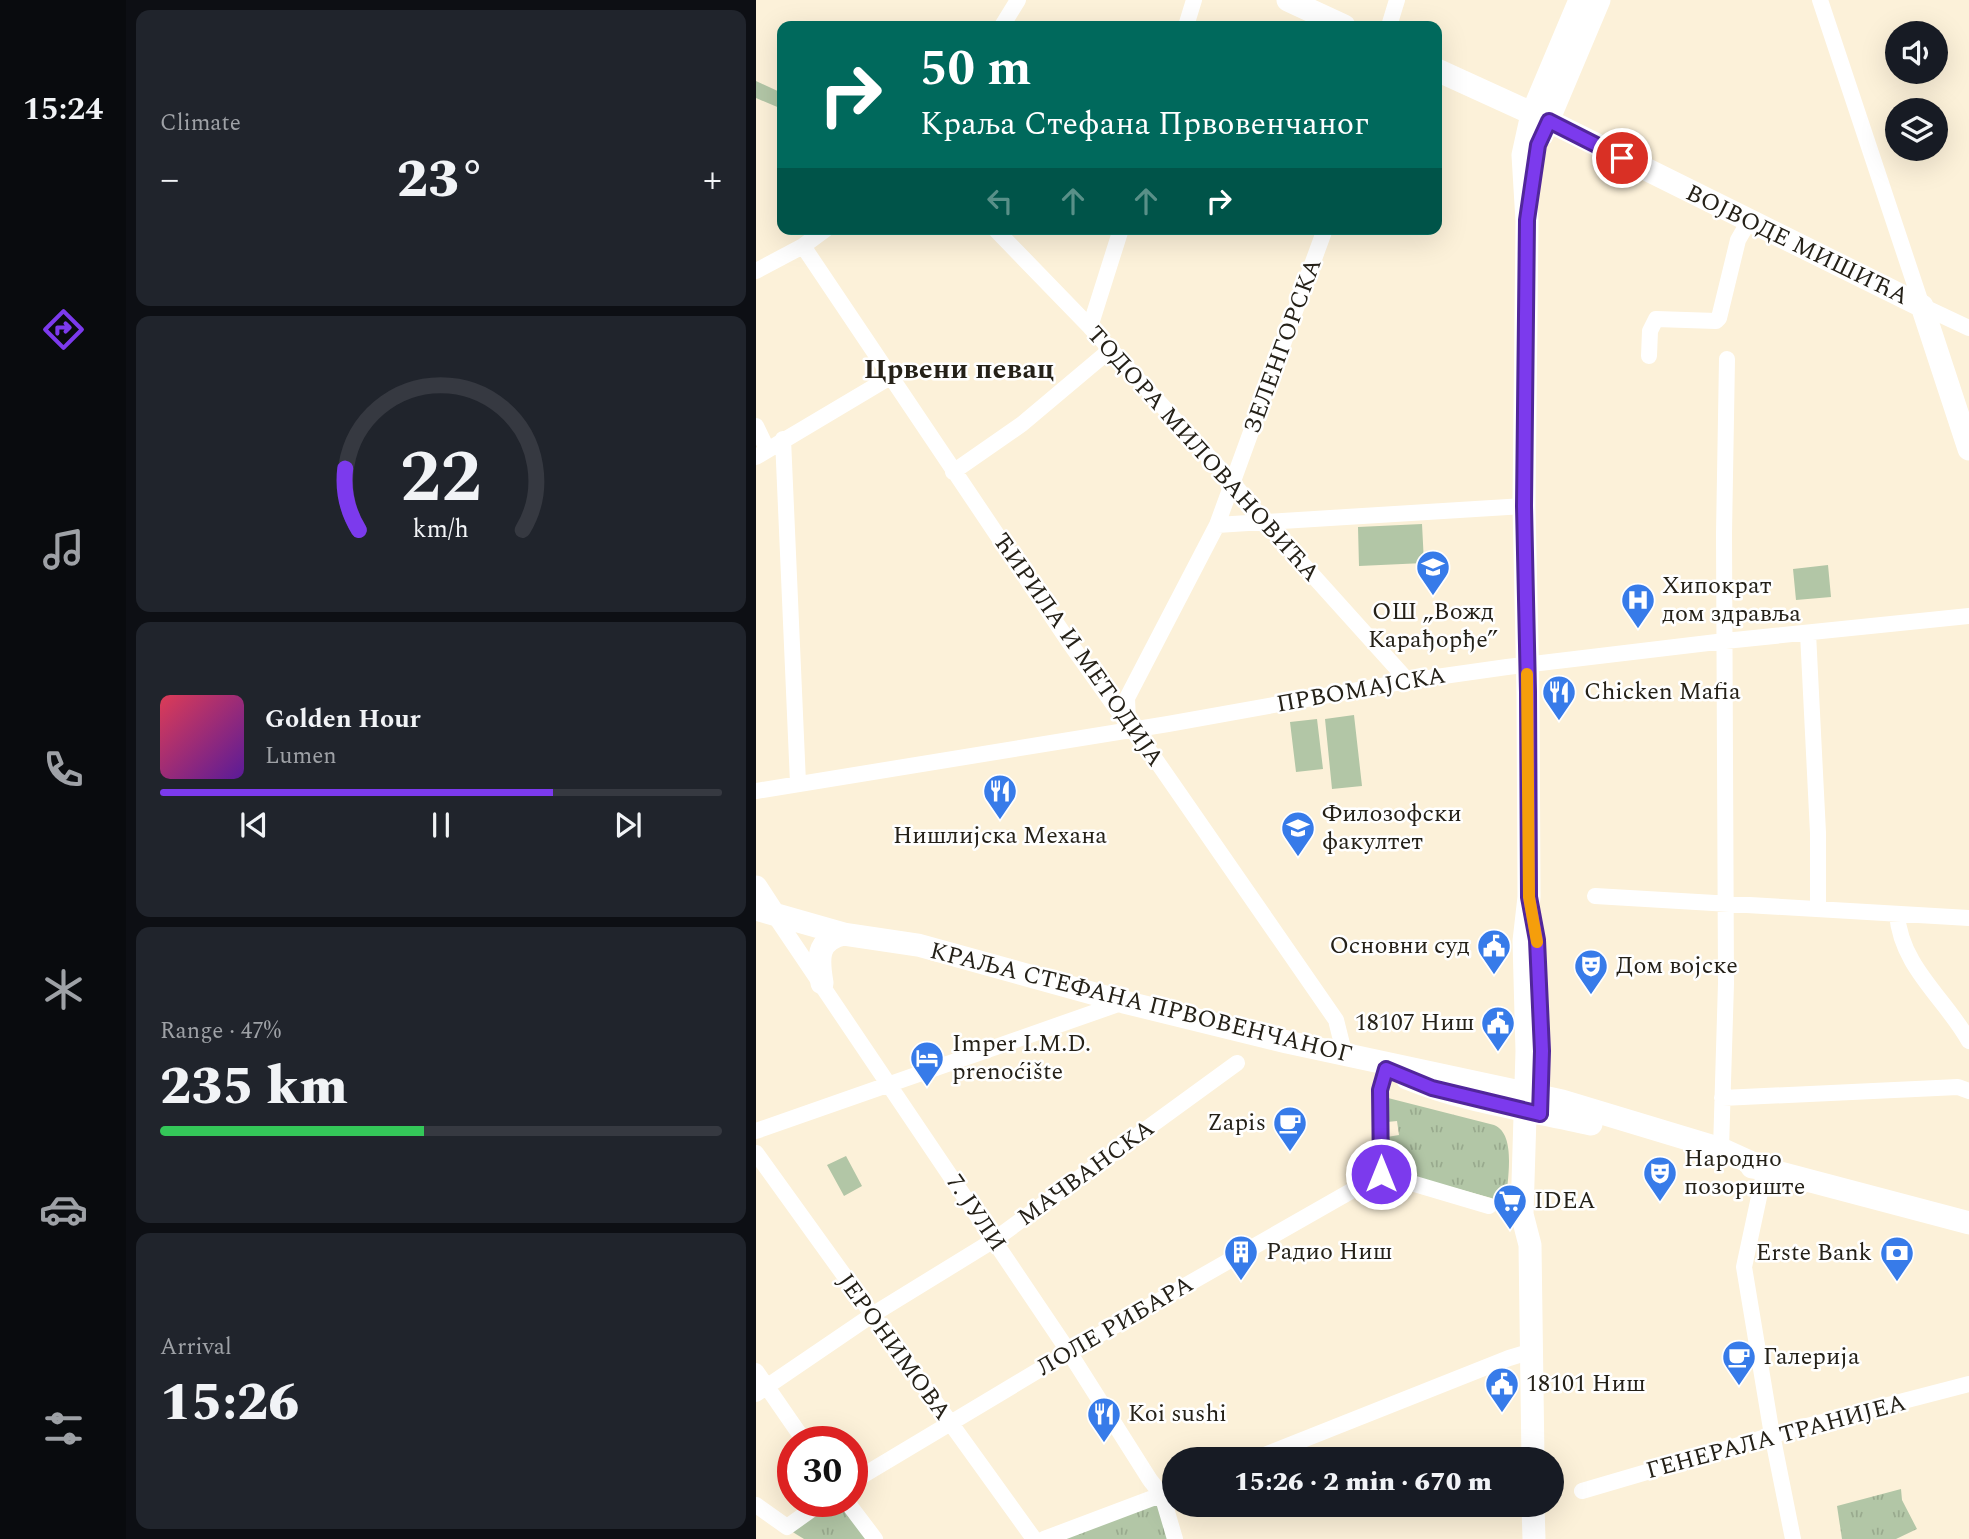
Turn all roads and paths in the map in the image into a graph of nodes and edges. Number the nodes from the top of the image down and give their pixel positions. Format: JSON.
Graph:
{"nodes":[{"id":1,"x":1018,"y":0,"type":"edge"},
{"id":2,"x":1194,"y":0,"type":"edge"},
{"id":3,"x":1288,"y":0,"type":"edge"},
{"id":4,"x":1397,"y":0,"type":"edge"},
{"id":5,"x":1580,"y":0,"type":"edge"},
{"id":6,"x":1600,"y":0,"type":"edge"},
{"id":7,"x":1820,"y":0,"type":"edge"},
{"id":8,"x":1005,"y":21,"type":"edge"},
{"id":9,"x":1188,"y":21,"type":"edge"},
{"id":10,"x":1332,"y":21,"type":"edge"},
{"id":11,"x":1391,"y":21,"type":"edge"},
{"id":12,"x":1442,"y":72,"type":"edge"},
{"id":13,"x":1540,"y":118,"type":"junction"},
{"id":14,"x":1749,"y":221,"type":"junction"},
{"id":15,"x":818,"y":235,"type":"edge"},
{"id":16,"x":1001,"y":235,"type":"edge"},
{"id":17,"x":1119,"y":235,"type":"edge"},
{"id":18,"x":1323,"y":235,"type":"edge"},
{"id":19,"x":803,"y":246,"type":"junction"},
{"id":20,"x":756,"y":271,"type":"edge"},
{"id":21,"x":1922,"y":306,"type":"junction"},
{"id":22,"x":1090,"y":327,"type":"junction"},
{"id":23,"x":1969,"y":328,"type":"edge"},
{"id":24,"x":1110,"y":350,"type":"junction"},
{"id":25,"x":1649,"y":356,"type":"dead end"},
{"id":26,"x":1727,"y":359,"type":"dead end"},
{"id":27,"x":892,"y":376,"type":"junction"},
{"id":28,"x":756,"y":426,"type":"edge"},
{"id":29,"x":783,"y":439,"type":"junction"},
{"id":30,"x":1969,"y":449,"type":"edge"},
{"id":31,"x":762,"y":453,"type":"edge"},
{"id":32,"x":953,"y":472,"type":"junction"},
{"id":33,"x":1233,"y":483,"type":"junction"},
{"id":34,"x":1524,"y":506,"type":"junction"},
{"id":35,"x":1264,"y":522,"type":"junction"},
{"id":36,"x":1217,"y":525,"type":"junction"},
{"id":37,"x":1969,"y":616,"type":"edge"},
{"id":38,"x":1808,"y":633,"type":"junction"},
{"id":39,"x":1725,"y":641,"type":"junction"},
{"id":40,"x":1526,"y":664,"type":"junction"},
{"id":41,"x":1408,"y":681,"type":"junction"},
{"id":42,"x":1131,"y":729,"type":"junction"},
{"id":43,"x":798,"y":783,"type":"junction"},
{"id":44,"x":756,"y":791,"type":"edge"},
{"id":45,"x":760,"y":896,"type":"edge"},
{"id":46,"x":1595,"y":896,"type":"dead end"},
{"id":47,"x":1725,"y":903,"type":"junction"},
{"id":48,"x":1818,"y":908,"type":"junction"},
{"id":49,"x":1896,"y":914,"type":"junction"},
{"id":50,"x":1969,"y":918,"type":"edge"},
{"id":51,"x":844,"y":934,"type":"junction"},
{"id":52,"x":918,"y":945,"type":"junction"},
{"id":53,"x":822,"y":983,"type":"junction"},
{"id":54,"x":1124,"y":1002,"type":"junction"},
{"id":55,"x":1969,"y":1041,"type":"edge"},
{"id":56,"x":1354,"y":1058,"type":"junction"},
{"id":57,"x":1237,"y":1063,"type":"dead end"},
{"id":58,"x":1386,"y":1069,"type":"junction"},
{"id":59,"x":890,"y":1084,"type":"junction"},
{"id":60,"x":1965,"y":1086,"type":"edge"},
{"id":61,"x":1722,"y":1098,"type":"junction"},
{"id":62,"x":1532,"y":1103,"type":"junction"},
{"id":63,"x":756,"y":1132,"type":"edge"},
{"id":64,"x":1721,"y":1149,"type":"junction"},
{"id":65,"x":756,"y":1153,"type":"edge"},
{"id":66,"x":1765,"y":1169,"type":"junction"},
{"id":67,"x":1381,"y":1174,"type":"junction"},
{"id":68,"x":1489,"y":1206,"type":"dead end"},
{"id":69,"x":1969,"y":1223,"type":"edge"},
{"id":70,"x":994,"y":1240,"type":"junction"},
{"id":71,"x":872,"y":1315,"type":"junction"},
{"id":72,"x":1532,"y":1351,"type":"junction"},
{"id":73,"x":1069,"y":1352,"type":"junction"},
{"id":74,"x":756,"y":1371,"type":"edge"},
{"id":75,"x":1969,"y":1384,"type":"edge"},
{"id":76,"x":761,"y":1390,"type":"edge"},
{"id":77,"x":949,"y":1424,"type":"junction"},
{"id":78,"x":791,"y":1426,"type":"edge"},
{"id":79,"x":1772,"y":1436,"type":"junction"},
{"id":80,"x":1285,"y":1447,"type":"edge"},
{"id":81,"x":1533,"y":1447,"type":"edge"},
{"id":82,"x":868,"y":1472,"type":"edge"},
{"id":83,"x":1162,"y":1488,"type":"edge"},
{"id":84,"x":1582,"y":1491,"type":"dead end"},
{"id":85,"x":1162,"y":1494,"type":"edge"},
{"id":86,"x":756,"y":1505,"type":"edge"},
{"id":87,"x":801,"y":1517,"type":"edge"},
{"id":88,"x":858,"y":1517,"type":"edge"},
{"id":89,"x":1172,"y":1517,"type":"edge"},
{"id":90,"x":1533,"y":1517,"type":"edge"},
{"id":91,"x":875,"y":1539,"type":"edge"},
{"id":92,"x":1034,"y":1539,"type":"edge"},
{"id":93,"x":1044,"y":1539,"type":"edge"},
{"id":94,"x":1175,"y":1539,"type":"edge"},
{"id":95,"x":1534,"y":1539,"type":"edge"},
{"id":96,"x":1793,"y":1539,"type":"edge"}],
"edges":[{"from":1,"to":8,"type":"street"},
{"from":2,"to":9,"type":"street"},
{"from":3,"to":10,"type":"main road"},
{"from":4,"to":11,"type":"street"},
{"from":5,"to":13,"type":"main road"},
{"from":6,"to":13,"type":"main road"},
{"from":7,"to":21,"type":"street"},
{"from":12,"to":13,"type":"main road","name":"ВОЈВОДЕ МИШИЋА"},
{"from":13,"to":14,"type":"main road","name":"ВОЈВОДЕ МИШИЋА"},
{"from":13,"to":34,"type":"main road"},
{"from":14,"to":21,"type":"main road","name":"ВОЈВОДЕ МИШИЋА"},
{"from":14,"to":25,"type":"street"},
{"from":15,"to":19,"type":"street"},
{"from":16,"to":22,"type":"street","name":"ТОДОРА МИЛОВАНОВИЋА"},
{"from":17,"to":22,"type":"street"},
{"from":18,"to":33,"type":"street","name":"ЗЕЛЕНГОРСКА"},
{"from":19,"to":20,"type":"street"},
{"from":19,"to":27,"type":"street","name":"ЋИРИЛА И МЕТОДИЈА"},
{"from":21,"to":23,"type":"street","name":"ВОЈВОДЕ МИШИЋА"},
{"from":21,"to":30,"type":"main road"},
{"from":22,"to":24,"type":"street","name":"ТОДОРА МИЛОВАНОВИЋА"},
{"from":24,"to":32,"type":"street"},
{"from":24,"to":33,"type":"street","name":"ТОДОРА МИЛОВАНОВИЋА"},
{"from":26,"to":39,"type":"street"},
{"from":27,"to":29,"type":"street"},
{"from":27,"to":32,"type":"street","name":"ЋИРИЛА И МЕТОДИЈА"},
{"from":28,"to":31,"type":"street"},
{"from":29,"to":31,"type":"street"},
{"from":29,"to":43,"type":"street"},
{"from":32,"to":42,"type":"street","name":"ЋИРИЛА И МЕТОДИЈА"},
{"from":33,"to":35,"type":"street","name":"ТОДОРА МИЛОВАНОВИЋА"},
{"from":33,"to":36,"type":"street","name":"ЗЕЛЕНГОРСКА"},
{"from":34,"to":35,"type":"street"},
{"from":34,"to":40,"type":"main road"},
{"from":35,"to":36,"type":"street"},
{"from":35,"to":41,"type":"street","name":"ТОДОРА МИЛОВАНОВИЋА"},
{"from":36,"to":42,"type":"street","name":"ЗЕЛЕНГОРСКА"},
{"from":37,"to":38,"type":"street","name":"ПРВОМАЈСКА"},
{"from":38,"to":39,"type":"street","name":"ПРВОМАЈСКА"},
{"from":38,"to":48,"type":"street"},
{"from":39,"to":40,"type":"street","name":"ПРВОМАЈСКА"},
{"from":39,"to":47,"type":"street"},
{"from":40,"to":41,"type":"street","name":"ПРВОМАЈСКА"},
{"from":40,"to":62,"type":"main road"},
{"from":41,"to":42,"type":"street","name":"ПРВОМАЈСКА"},
{"from":42,"to":43,"type":"street","name":"ПРВОМАЈСКА"},
{"from":42,"to":56,"type":"street","name":"ЋИРИЛА И МЕТОДИЈА"},
{"from":43,"to":44,"type":"street","name":"ПРВОМАЈСКА"},
{"from":45,"to":51,"type":"main road","name":"КРАЉА СТЕФАНА ПРВОВЕНЧАНОГ"},
{"from":45,"to":52,"type":"main road","name":"КРАЉА СТЕФАНА ПРВОВЕНЧАНОГ"},
{"from":45,"to":53,"type":"street","name":"7. ЈУЛИ"},
{"from":46,"to":47,"type":"street"},
{"from":47,"to":48,"type":"street"},
{"from":47,"to":61,"type":"street"},
{"from":48,"to":49,"type":"street"},
{"from":49,"to":50,"type":"street"},
{"from":49,"to":55,"type":"street"},
{"from":51,"to":52,"type":"main road","name":"КРАЉА СТЕФАНА ПРВОВЕНЧАНОГ"},
{"from":51,"to":53,"type":"main road"},
{"from":52,"to":54,"type":"main road","name":"КРАЉА СТЕФАНА ПРВОВЕНЧАНОГ"},
{"from":53,"to":59,"type":"street","name":"7. ЈУЛИ"},
{"from":54,"to":56,"type":"main road","name":"КРАЉА СТЕФАНА ПРВОВЕНЧАНОГ"},
{"from":54,"to":59,"type":"street"},
{"from":56,"to":58,"type":"main road","name":"КРАЉА СТЕФАНА ПРВОВЕНЧАНОГ"},
{"from":56,"to":62,"type":"main road","name":"КРАЉА СТЕФАНА ПРВОВЕНЧАНОГ"},
{"from":57,"to":70,"type":"street","name":"МАЧВАНСКА"},
{"from":58,"to":62,"type":"main road","name":"КРАЉА СТЕФАНА ПРВОВЕНЧАНОГ"},
{"from":58,"to":67,"type":"street"},
{"from":59,"to":63,"type":"street"},
{"from":59,"to":70,"type":"street","name":"7. ЈУЛИ"},
{"from":60,"to":61,"type":"street"},
{"from":61,"to":64,"type":"street"},
{"from":62,"to":64,"type":"main road"},
{"from":62,"to":66,"type":"main road"},
{"from":62,"to":72,"type":"main road"},
{"from":64,"to":66,"type":"main road"},
{"from":65,"to":71,"type":"street","name":"ЈЕРОНИМОВА"},
{"from":66,"to":69,"type":"main road"},
{"from":66,"to":79,"type":"street"},
{"from":67,"to":68,"type":"street"},
{"from":67,"to":73,"type":"street","name":"ЛОЛЕ РИБАРА"},
{"from":70,"to":71,"type":"street","name":"МАЧВАНСКА"},
{"from":70,"to":73,"type":"street","name":"7. ЈУЛИ"},
{"from":71,"to":76,"type":"street","name":"МАЧВАНСКА"},
{"from":71,"to":77,"type":"street","name":"ЈЕРОНИМОВА"},
{"from":72,"to":80,"type":"street"},
{"from":72,"to":81,"type":"main road"},
{"from":73,"to":77,"type":"street","name":"ЛОЛЕ РИБАРА"},
{"from":73,"to":83,"type":"street","name":"7. ЈУЛИ"},
{"from":74,"to":76,"type":"street"},
{"from":75,"to":79,"type":"street","name":"ГЕНЕРАЛА ТРАНИЈЕА"},
{"from":76,"to":78,"type":"street"},
{"from":77,"to":82,"type":"street","name":"ЛОЛЕ РИБАРА"},
{"from":77,"to":92,"type":"street","name":"ЈЕРОНИМОВА"},
{"from":79,"to":84,"type":"street","name":"ГЕНЕРАЛА ТРАНИЈЕА"},
{"from":79,"to":96,"type":"street"},
{"from":85,"to":93,"type":"street"},
{"from":86,"to":87,"type":"street"},
{"from":88,"to":91,"type":"street"},
{"from":89,"to":94,"type":"street","name":"7. ЈУЛИ"},
{"from":90,"to":95,"type":"main road"}]}
